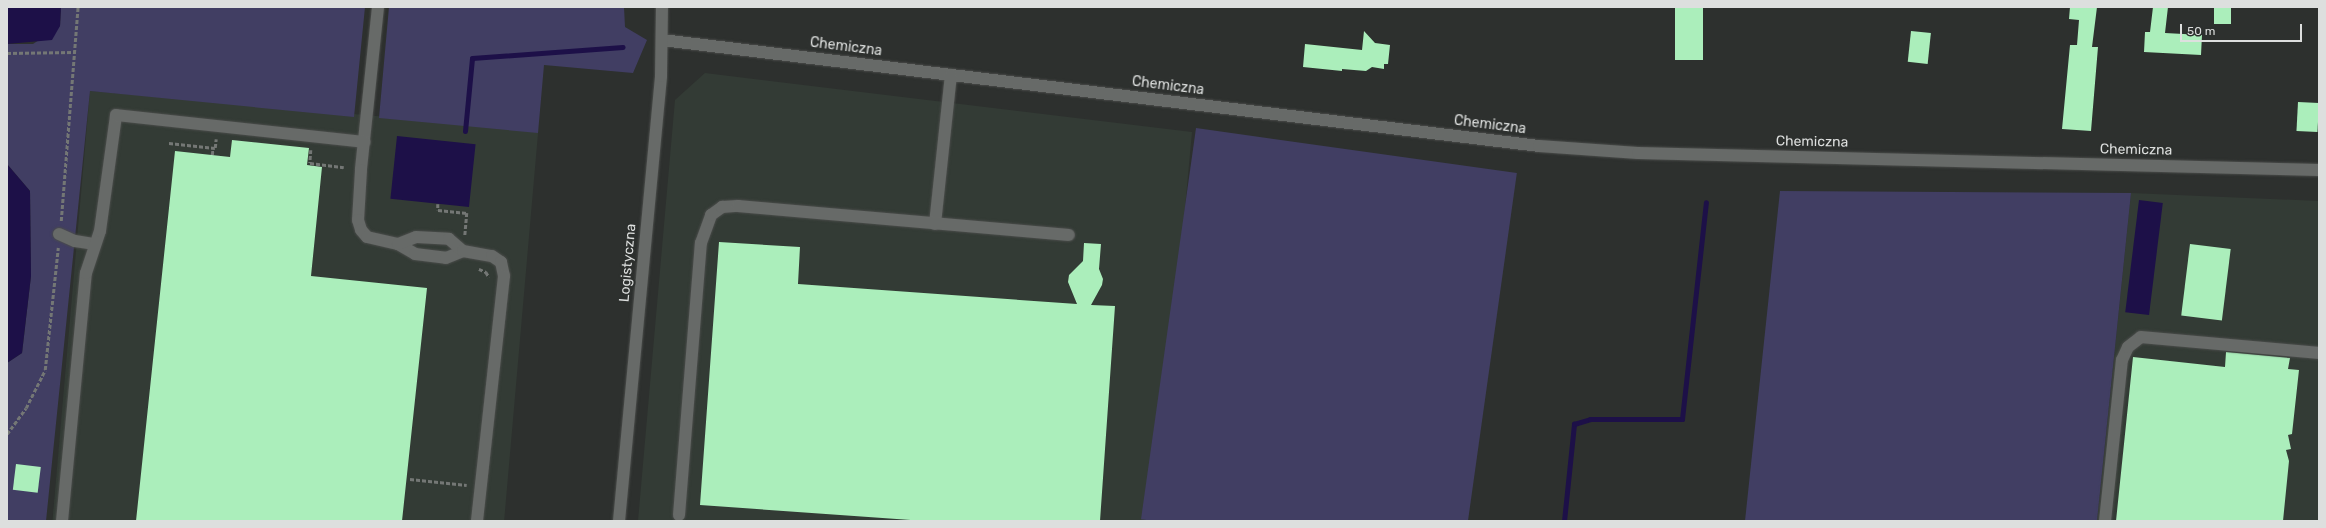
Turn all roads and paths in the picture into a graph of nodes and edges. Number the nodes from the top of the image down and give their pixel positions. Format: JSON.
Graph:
{"nodes":[{"id":1,"x":378,"y":7,"type":"edge"},
{"id":2,"x":662,"y":7,"type":"edge"},
{"id":3,"x":662,"y":40,"type":"junction"},
{"id":4,"x":74,"y":52,"type":"dead end"},
{"id":5,"x":7,"y":53,"type":"edge"},
{"id":6,"x":951,"y":75,"type":"junction"},
{"id":7,"x":217,"y":136,"type":"dead end"},
{"id":8,"x":169,"y":142,"type":"dead end"},
{"id":9,"x":365,"y":142,"type":"junction"},
{"id":10,"x":311,"y":146,"type":"dead end"},
{"id":11,"x":213,"y":148,"type":"junction"},
{"id":12,"x":212,"y":155,"type":"dead end"},
{"id":13,"x":344,"y":167,"type":"dead end"},
{"id":14,"x":2319,"y":170,"type":"edge"},
{"id":15,"x":438,"y":204,"type":"dead end"},
{"id":16,"x":935,"y":224,"type":"junction"},
{"id":17,"x":60,"y":234,"type":"dead end"},
{"id":18,"x":1069,"y":235,"type":"dead end"},
{"id":19,"x":464,"y":236,"type":"dead end"},
{"id":20,"x":96,"y":244,"type":"junction"},
{"id":21,"x":398,"y":244,"type":"junction"},
{"id":22,"x":463,"y":250,"type":"junction"},
{"id":23,"x":476,"y":267,"type":"dead end"},
{"id":24,"x":490,"y":281,"type":"dead end"},
{"id":25,"x":2319,"y":353,"type":"edge"},
{"id":26,"x":470,"y":478,"type":"dead end"},
{"id":27,"x":410,"y":479,"type":"dead end"},
{"id":28,"x":679,"y":515,"type":"dead end"},
{"id":29,"x":62,"y":521,"type":"edge"},
{"id":30,"x":477,"y":521,"type":"edge"},
{"id":31,"x":619,"y":521,"type":"edge"},
{"id":32,"x":2105,"y":521,"type":"edge"}],
"edges":[{"from":1,"to":9,"type":"street"},
{"from":2,"to":3,"type":"street","name":"Logistyczna"},
{"from":3,"to":6,"type":"street","name":"Chemiczna"},
{"from":3,"to":31,"type":"street","name":"Logistyczna"},
{"from":4,"to":5,"type":"path"},
{"from":6,"to":14,"type":"street","name":"Chemiczna"},
{"from":6,"to":16,"type":"street"},
{"from":7,"to":11,"type":"path"},
{"from":8,"to":11,"type":"path"},
{"from":9,"to":20,"type":"street"},
{"from":9,"to":21,"type":"street"},
{"from":10,"to":13,"type":"path"},
{"from":11,"to":12,"type":"path"},
{"from":15,"to":19,"type":"path"},
{"from":16,"to":18,"type":"street"},
{"from":16,"to":28,"type":"street"},
{"from":17,"to":20,"type":"street"},
{"from":20,"to":29,"type":"street"},
{"from":21,"to":22,"type":"street"},
{"from":21,"to":22,"type":"street"},
{"from":22,"to":30,"type":"street"},
{"from":23,"to":24,"type":"path"},
{"from":25,"to":32,"type":"street"},
{"from":26,"to":27,"type":"path"}]}
